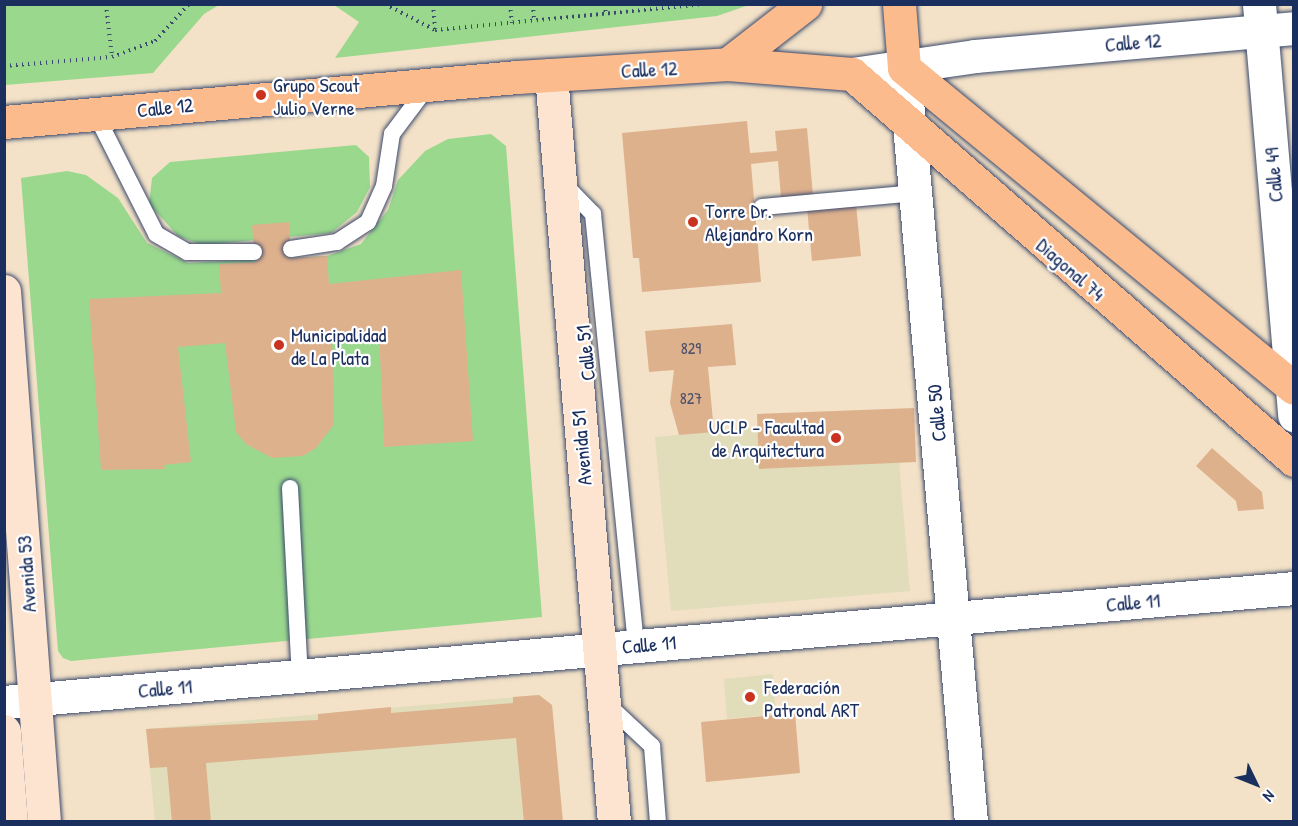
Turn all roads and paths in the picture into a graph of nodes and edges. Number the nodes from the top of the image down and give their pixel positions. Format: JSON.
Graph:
{"nodes":[{"id":1,"x":106,"y":4,"type":"edge"},
{"id":2,"x":385,"y":4,"type":"edge"},
{"id":3,"x":433,"y":4,"type":"edge"},
{"id":4,"x":510,"y":4,"type":"edge"},
{"id":5,"x":532,"y":4,"type":"edge"},
{"id":6,"x":605,"y":4,"type":"edge"},
{"id":7,"x":704,"y":4,"type":"edge"},
{"id":8,"x":805,"y":4,"type":"edge"},
{"id":9,"x":899,"y":4,"type":"edge"},
{"id":10,"x":189,"y":5,"type":"edge"},
{"id":11,"x":606,"y":15,"type":"junction"},
{"id":12,"x":1260,"y":18,"type":"edge"},
{"id":13,"x":534,"y":21,"type":"junction"},
{"id":14,"x":512,"y":23,"type":"junction"},
{"id":15,"x":1293,"y":28,"type":"edge"},
{"id":16,"x":435,"y":30,"type":"junction"},
{"id":17,"x":112,"y":57,"type":"junction"},
{"id":18,"x":4,"y":58,"type":"edge"},
{"id":19,"x":728,"y":64,"type":"junction"},
{"id":20,"x":5,"y":66,"type":"edge"},
{"id":21,"x":904,"y":68,"type":"junction"},
{"id":22,"x":852,"y":74,"type":"junction"},
{"id":23,"x":552,"y":75,"type":"junction"},
{"id":24,"x":429,"y":85,"type":"junction"},
{"id":25,"x":96,"y":115,"type":"junction"},
{"id":26,"x":4,"y":122,"type":"edge"},
{"id":27,"x":912,"y":131,"type":"junction"},
{"id":28,"x":558,"y":178,"type":"junction"},
{"id":29,"x":916,"y":193,"type":"junction"},
{"id":30,"x":762,"y":207,"type":"dead end"},
{"id":31,"x":291,"y":249,"type":"dead end"},
{"id":32,"x":254,"y":252,"type":"dead end"},
{"id":33,"x":4,"y":291,"type":"edge"},
{"id":34,"x":1293,"y":397,"type":"edge"},
{"id":35,"x":1293,"y":460,"type":"edge"},
{"id":36,"x":290,"y":488,"type":"dead end"},
{"id":37,"x":1293,"y":588,"type":"edge"},
{"id":38,"x":954,"y":618,"type":"junction"},
{"id":39,"x":636,"y":645,"type":"junction"},
{"id":40,"x":598,"y":648,"type":"junction"},
{"id":41,"x":300,"y":676,"type":"junction"},
{"id":42,"x":20,"y":700,"type":"edge"},
{"id":43,"x":604,"y":701,"type":"junction"},
{"id":44,"x":4,"y":731,"type":"edge"},
{"id":45,"x":11,"y":822,"type":"edge"},
{"id":46,"x":44,"y":822,"type":"edge"},
{"id":47,"x":614,"y":822,"type":"edge"},
{"id":48,"x":658,"y":822,"type":"edge"},
{"id":49,"x":971,"y":822,"type":"edge"}],
"edges":[{"from":1,"to":17,"type":"path"},
{"from":2,"to":16,"type":"path"},
{"from":3,"to":16,"type":"path"},
{"from":4,"to":14,"type":"path"},
{"from":5,"to":13,"type":"path"},
{"from":6,"to":11,"type":"path"},
{"from":7,"to":11,"type":"path"},
{"from":8,"to":19,"type":"main road"},
{"from":9,"to":21,"type":"main road","name":"Calle 50"},
{"from":10,"to":17,"type":"path"},
{"from":11,"to":13,"type":"path"},
{"from":12,"to":15,"type":"street","name":"Calle 12"},
{"from":12,"to":21,"type":"street","name":"Calle 12"},
{"from":12,"to":34,"type":"street","name":"Calle 49"},
{"from":13,"to":14,"type":"path"},
{"from":14,"to":16,"type":"path"},
{"from":17,"to":20,"type":"path"},
{"from":18,"to":20,"type":"path"},
{"from":19,"to":22,"type":"main road","name":"Calle 12"},
{"from":19,"to":23,"type":"main road","name":"Calle 12"},
{"from":21,"to":22,"type":"street","name":"Calle 12"},
{"from":21,"to":27,"type":"street","name":"Calle 50"},
{"from":21,"to":34,"type":"main road"},
{"from":22,"to":27,"type":"main road","name":"Diagonal 74"},
{"from":23,"to":24,"type":"main road","name":"Calle 12"},
{"from":23,"to":28,"type":"street","name":"Avenida 51"},
{"from":24,"to":25,"type":"main road","name":"Calle 12"},
{"from":24,"to":31,"type":"lane"},
{"from":25,"to":26,"type":"main road","name":"Calle 12"},
{"from":25,"to":32,"type":"lane"},
{"from":27,"to":29,"type":"street","name":"Calle 50"},
{"from":27,"to":35,"type":"main road","name":"Diagonal 74"},
{"from":28,"to":39,"type":"lane","name":"Calle 51"},
{"from":28,"to":40,"type":"street","name":"Avenida 51"},
{"from":29,"to":30,"type":"lane"},
{"from":29,"to":38,"type":"street","name":"Calle 50"},
{"from":33,"to":42,"type":"street","name":"Avenida 53"},
{"from":36,"to":41,"type":"lane"},
{"from":37,"to":38,"type":"street","name":"Calle 11"},
{"from":38,"to":39,"type":"street","name":"Calle 11"},
{"from":38,"to":49,"type":"street","name":"Calle 50"},
{"from":39,"to":40,"type":"street","name":"Calle 11"},
{"from":40,"to":41,"type":"street","name":"Calle 11"},
{"from":40,"to":43,"type":"street","name":"Avenida 51"},
{"from":41,"to":42,"type":"street","name":"Calle 11"},
{"from":42,"to":46,"type":"street","name":"Avenida 53"},
{"from":43,"to":47,"type":"street","name":"Avenida 51"},
{"from":43,"to":48,"type":"lane"},
{"from":44,"to":45,"type":"street"}]}
